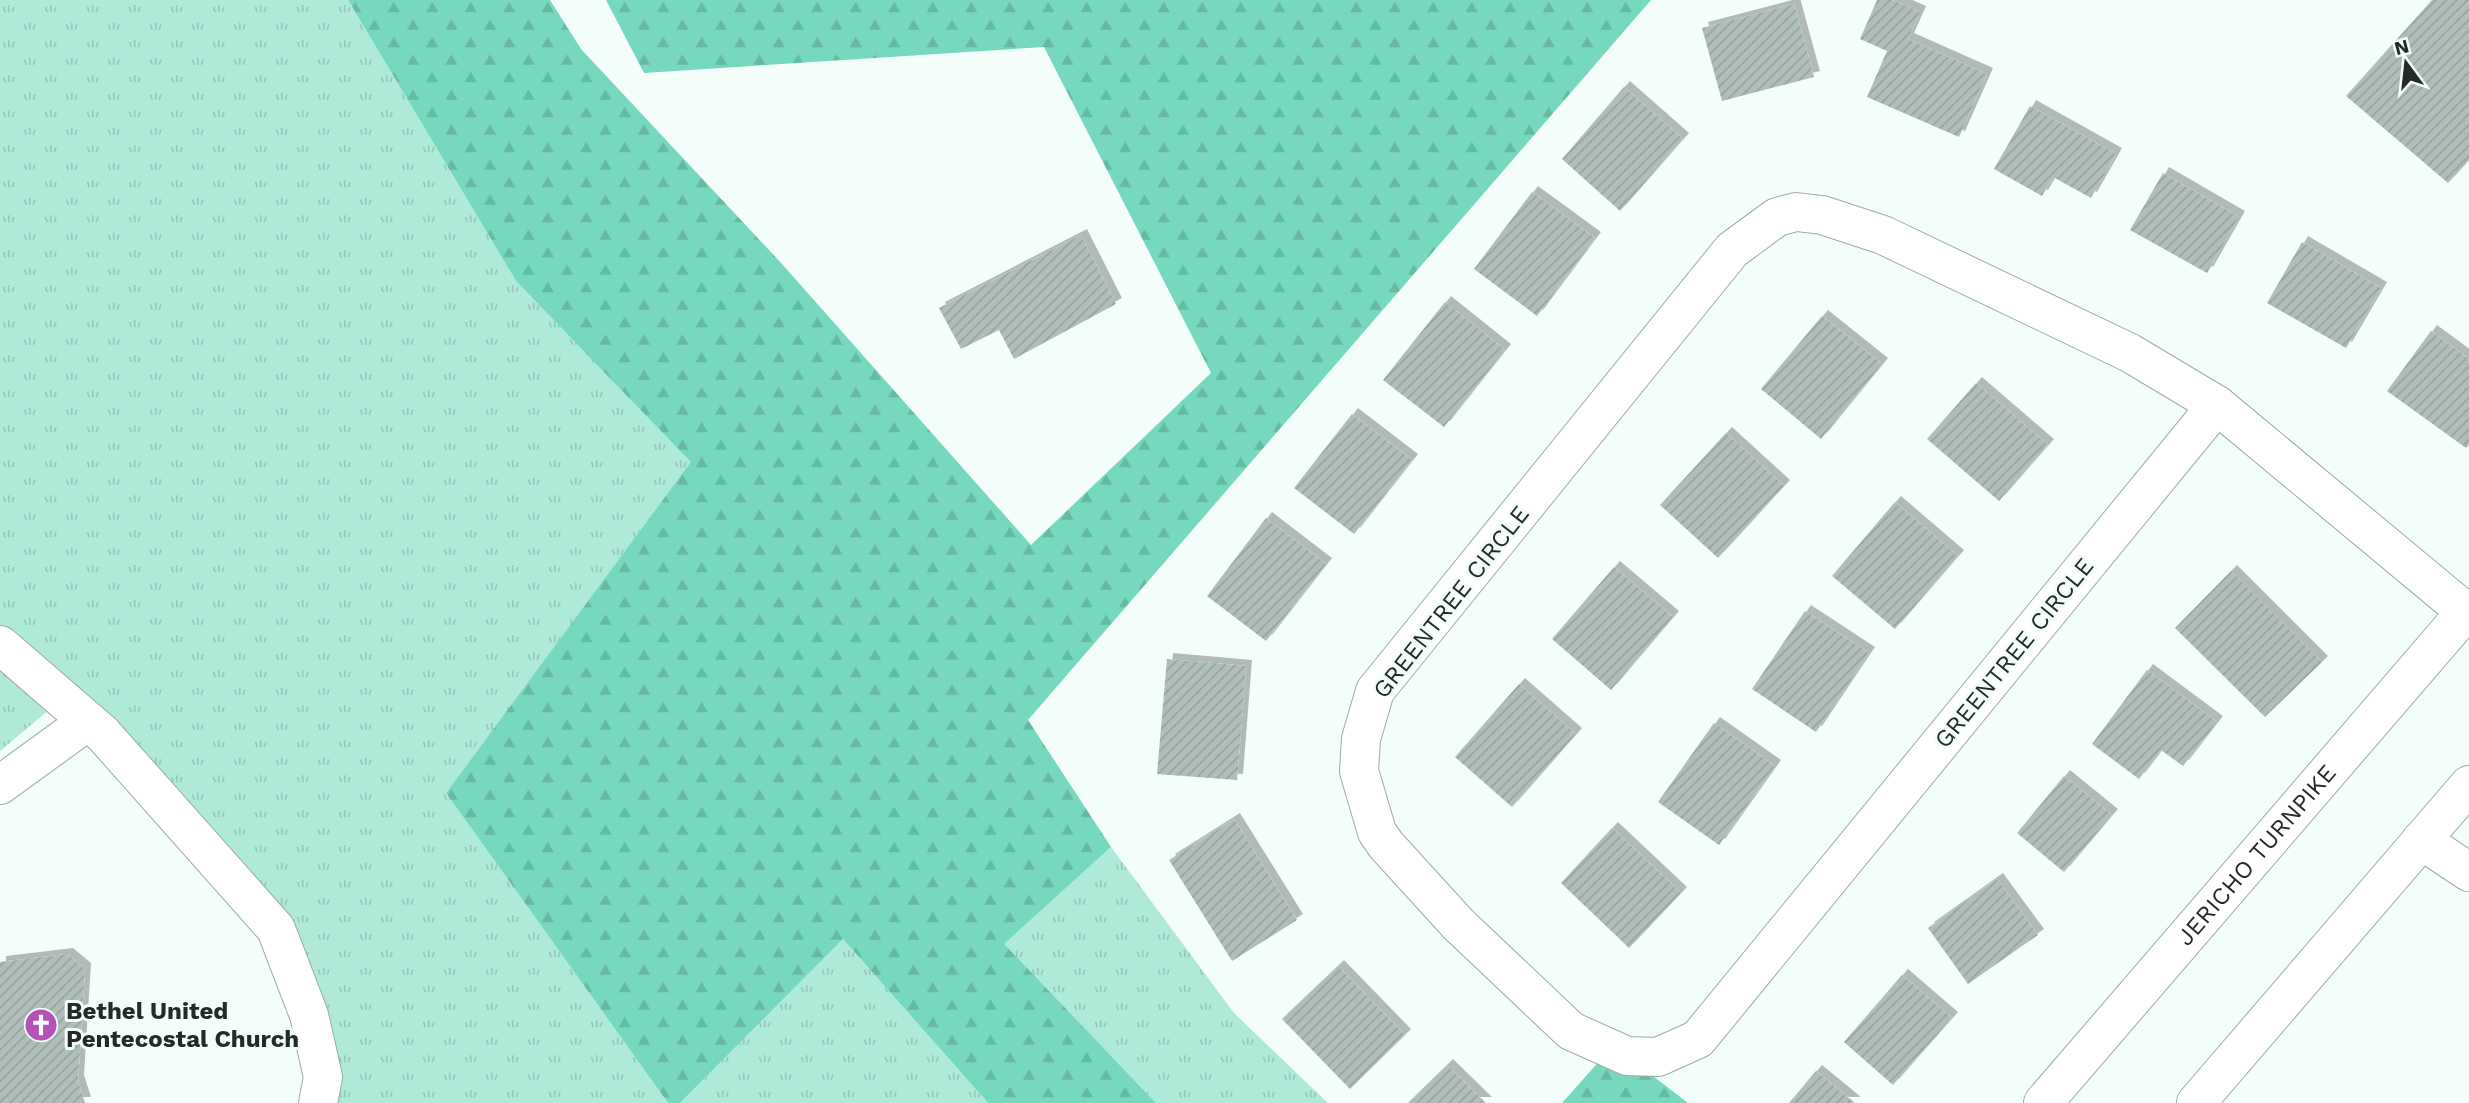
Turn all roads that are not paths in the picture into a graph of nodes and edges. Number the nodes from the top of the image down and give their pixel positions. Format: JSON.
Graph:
{"nodes":[{"id":1,"x":2217,"y":405,"type":"junction"},
{"id":2,"x":2468,"y":610,"type":"edge"},
{"id":3,"x":0,"y":645,"type":"edge"},
{"id":4,"x":88,"y":721,"type":"junction"},
{"id":5,"x":0,"y":785,"type":"edge"},
{"id":6,"x":2469,"y":785,"type":"edge"},
{"id":7,"x":2421,"y":840,"type":"junction"},
{"id":8,"x":2469,"y":872,"type":"edge"},
{"id":9,"x":317,"y":1103,"type":"edge"},
{"id":10,"x":2043,"y":1103,"type":"edge"},
{"id":11,"x":2196,"y":1103,"type":"edge"}],
"edges":[{"from":1,"to":1,"type":"street","name":"GREENTREE CIRCLE"},
{"from":1,"to":2,"type":"street","name":"GREENTREE CIRCLE"},
{"from":2,"to":10,"type":"street","name":"JERICHO TURNPIKE"},
{"from":3,"to":4,"type":"street"},
{"from":4,"to":5,"type":"street"},
{"from":4,"to":9,"type":"street"},
{"from":6,"to":7,"type":"street"},
{"from":7,"to":8,"type":"street"},
{"from":7,"to":11,"type":"street"}]}
